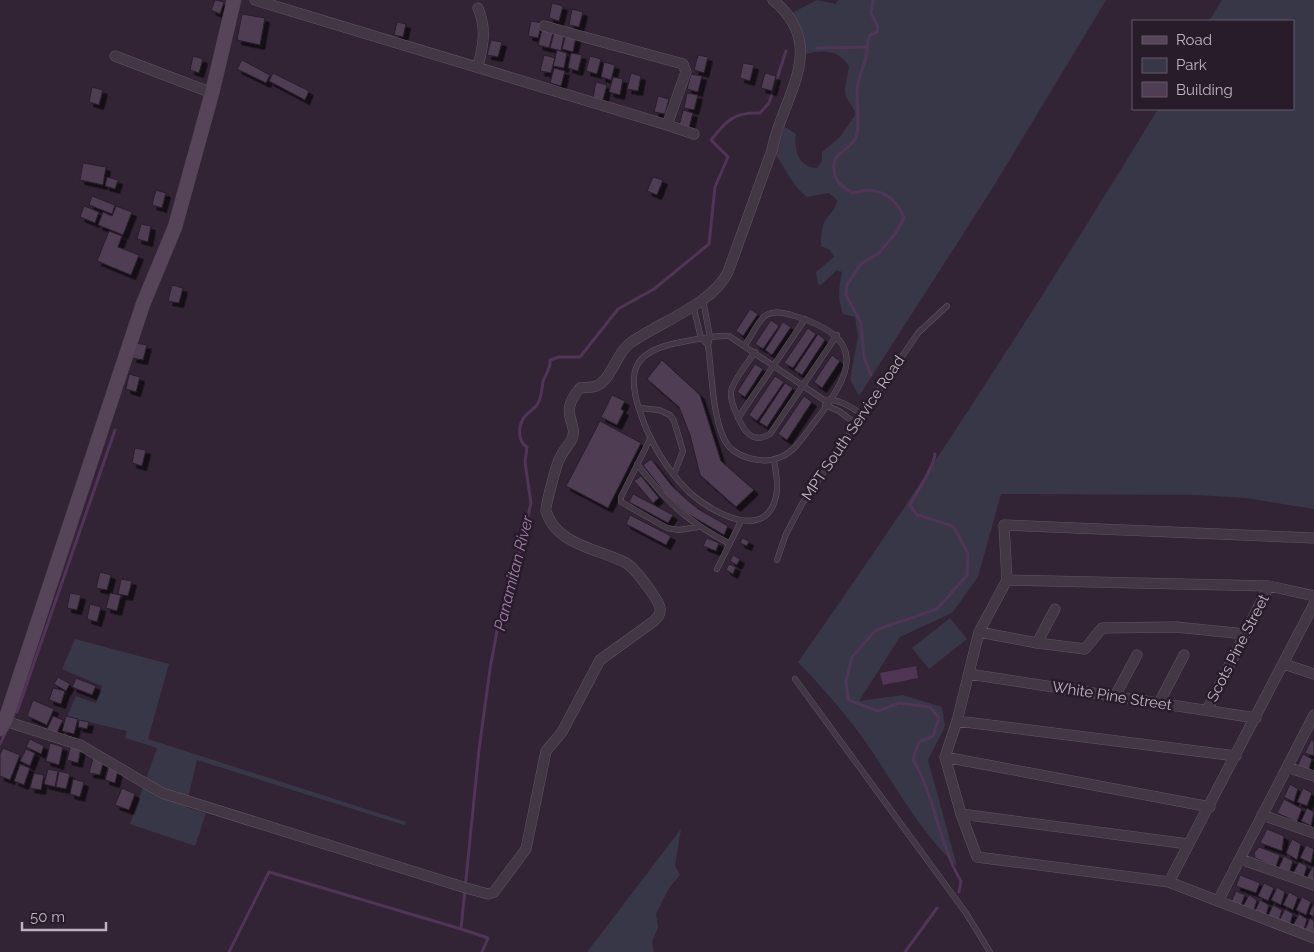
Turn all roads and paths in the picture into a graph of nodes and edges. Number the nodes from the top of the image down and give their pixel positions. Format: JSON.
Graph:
{"nodes":[{"id":1,"x":234,"y":0,"type":"edge"},
{"id":2,"x":255,"y":0,"type":"edge"},
{"id":3,"x":773,"y":0,"type":"edge"},
{"id":4,"x":478,"y":8,"type":"dead end"},
{"id":5,"x":544,"y":26,"type":"dead end"},
{"id":6,"x":114,"y":56,"type":"dead end"},
{"id":7,"x":478,"y":68,"type":"junction"},
{"id":8,"x":212,"y":93,"type":"junction"},
{"id":9,"x":667,"y":125,"type":"junction"},
{"id":10,"x":694,"y":134,"type":"dead end"},
{"id":11,"x":698,"y":302,"type":"junction"},
{"id":12,"x":947,"y":306,"type":"dead end"},
{"id":13,"x":805,"y":319,"type":"junction"},
{"id":14,"x":837,"y":335,"type":"junction"},
{"id":15,"x":710,"y":337,"type":"junction"},
{"id":16,"x":701,"y":338,"type":"junction"},
{"id":17,"x":745,"y":345,"type":"junction"},
{"id":18,"x":708,"y":346,"type":"junction"},
{"id":19,"x":755,"y":352,"type":"junction"},
{"id":20,"x":774,"y":366,"type":"junction"},
{"id":21,"x":804,"y":385,"type":"junction"},
{"id":22,"x":831,"y":399,"type":"junction"},
{"id":23,"x":824,"y":400,"type":"junction"},
{"id":24,"x":825,"y":407,"type":"junction"},
{"id":25,"x":639,"y":408,"type":"junction"},
{"id":26,"x":862,"y":414,"type":"junction"},
{"id":27,"x":738,"y":418,"type":"junction"},
{"id":28,"x":856,"y":424,"type":"junction"},
{"id":29,"x":650,"y":440,"type":"junction"},
{"id":30,"x":774,"y":459,"type":"junction"},
{"id":31,"x":637,"y":464,"type":"junction"},
{"id":32,"x":674,"y":474,"type":"junction"},
{"id":33,"x":741,"y":521,"type":"junction"},
{"id":34,"x":698,"y":527,"type":"junction"},
{"id":35,"x":1314,"y":538,"type":"edge"},
{"id":36,"x":730,"y":544,"type":"junction"},
{"id":37,"x":777,"y":560,"type":"dead end"},
{"id":38,"x":717,"y":569,"type":"dead end"},
{"id":39,"x":1007,"y":580,"type":"junction"},
{"id":40,"x":1269,"y":586,"type":"junction"},
{"id":41,"x":1314,"y":596,"type":"edge"},
{"id":42,"x":1314,"y":604,"type":"edge"},
{"id":43,"x":1055,"y":609,"type":"dead end"},
{"id":44,"x":979,"y":632,"type":"junction"},
{"id":45,"x":1245,"y":634,"type":"junction"},
{"id":46,"x":1037,"y":644,"type":"junction"},
{"id":47,"x":1137,"y":655,"type":"dead end"},
{"id":48,"x":1184,"y":655,"type":"dead end"},
{"id":49,"x":1284,"y":664,"type":"junction"},
{"id":50,"x":969,"y":674,"type":"junction"},
{"id":51,"x":1314,"y":674,"type":"edge"},
{"id":52,"x":795,"y":679,"type":"dead end"},
{"id":53,"x":1115,"y":696,"type":"junction"},
{"id":54,"x":1160,"y":703,"type":"junction"},
{"id":55,"x":1207,"y":710,"type":"junction"},
{"id":56,"x":1256,"y":718,"type":"junction"},
{"id":57,"x":957,"y":721,"type":"junction"},
{"id":58,"x":1312,"y":722,"type":"edge"},
{"id":59,"x":2,"y":725,"type":"edge"},
{"id":60,"x":1236,"y":756,"type":"junction"},
{"id":61,"x":945,"y":757,"type":"junction"},
{"id":62,"x":1287,"y":767,"type":"junction"},
{"id":63,"x":1314,"y":776,"type":"edge"},
{"id":64,"x":1210,"y":807,"type":"junction"},
{"id":65,"x":961,"y":814,"type":"junction"},
{"id":66,"x":1262,"y":815,"type":"junction"},
{"id":67,"x":1314,"y":833,"type":"edge"},
{"id":68,"x":1188,"y":844,"type":"junction"},
{"id":69,"x":1240,"y":859,"type":"junction"},
{"id":70,"x":1169,"y":882,"type":"junction"},
{"id":71,"x":1314,"y":886,"type":"edge"},
{"id":72,"x":1218,"y":901,"type":"junction"},
{"id":73,"x":1314,"y":938,"type":"edge"},
{"id":74,"x":990,"y":952,"type":"edge"}],
"edges":[{"from":1,"to":8,"type":"street"},
{"from":2,"to":7,"type":"street"},
{"from":3,"to":11,"type":"street"},
{"from":4,"to":7,"type":"street"},
{"from":5,"to":9,"type":"street"},
{"from":6,"to":8,"type":"street"},
{"from":7,"to":9,"type":"street"},
{"from":8,"to":59,"type":"street"},
{"from":9,"to":10,"type":"street"},
{"from":11,"to":15,"type":"lane"},
{"from":11,"to":16,"type":"lane"},
{"from":11,"to":59,"type":"street"},
{"from":12,"to":26,"type":"lane","name":"MPT South Service Road"},
{"from":13,"to":14,"type":"lane"},
{"from":13,"to":17,"type":"lane"},
{"from":13,"to":20,"type":"lane"},
{"from":14,"to":21,"type":"lane"},
{"from":14,"to":22,"type":"lane"},
{"from":15,"to":16,"type":"lane"},
{"from":15,"to":17,"type":"lane"},
{"from":15,"to":18,"type":"lane"},
{"from":16,"to":18,"type":"lane"},
{"from":16,"to":25,"type":"lane"},
{"from":17,"to":19,"type":"lane"},
{"from":18,"to":30,"type":"lane"},
{"from":19,"to":20,"type":"lane"},
{"from":19,"to":27,"type":"lane"},
{"from":20,"to":21,"type":"lane"},
{"from":20,"to":27,"type":"lane"},
{"from":21,"to":23,"type":"lane"},
{"from":21,"to":27,"type":"lane"},
{"from":22,"to":23,"type":"lane"},
{"from":22,"to":24,"type":"lane"},
{"from":22,"to":26,"type":"lane"},
{"from":23,"to":24,"type":"lane"},
{"from":24,"to":28,"type":"lane"},
{"from":24,"to":30,"type":"lane"},
{"from":25,"to":29,"type":"lane"},
{"from":25,"to":32,"type":"lane"},
{"from":26,"to":28,"type":"lane","name":"MPT South Service Road"},
{"from":28,"to":37,"type":"lane","name":"MPT South Service Road"},
{"from":29,"to":31,"type":"lane"},
{"from":29,"to":32,"type":"lane"},
{"from":30,"to":33,"type":"lane"},
{"from":31,"to":34,"type":"lane"},
{"from":31,"to":34,"type":"lane"},
{"from":32,"to":33,"type":"lane"},
{"from":33,"to":36,"type":"lane"},
{"from":34,"to":36,"type":"lane"},
{"from":35,"to":39,"type":"street"},
{"from":36,"to":38,"type":"lane"},
{"from":39,"to":40,"type":"street"},
{"from":39,"to":44,"type":"street"},
{"from":40,"to":41,"type":"street"},
{"from":40,"to":45,"type":"street","name":"Scots Pine Street"},
{"from":42,"to":49,"type":"street"},
{"from":43,"to":46,"type":"street"},
{"from":44,"to":46,"type":"street"},
{"from":44,"to":50,"type":"street"},
{"from":45,"to":46,"type":"street"},
{"from":45,"to":55,"type":"street","name":"Scots Pine Street"},
{"from":47,"to":53,"type":"street"},
{"from":48,"to":54,"type":"street"},
{"from":49,"to":51,"type":"street"},
{"from":49,"to":56,"type":"street"},
{"from":50,"to":53,"type":"street","name":"White Pine Street"},
{"from":50,"to":57,"type":"street"},
{"from":52,"to":74,"type":"lane"},
{"from":53,"to":54,"type":"street","name":"White Pine Street"},
{"from":54,"to":55,"type":"street","name":"White Pine Street"},
{"from":55,"to":56,"type":"street","name":"White Pine Street"},
{"from":56,"to":60,"type":"street"},
{"from":57,"to":60,"type":"street"},
{"from":57,"to":61,"type":"street"},
{"from":58,"to":62,"type":"street"},
{"from":60,"to":64,"type":"street"},
{"from":61,"to":64,"type":"street"},
{"from":61,"to":65,"type":"street"},
{"from":62,"to":63,"type":"street"},
{"from":62,"to":66,"type":"street"},
{"from":64,"to":68,"type":"street"},
{"from":65,"to":68,"type":"street"},
{"from":65,"to":70,"type":"street"},
{"from":66,"to":67,"type":"street"},
{"from":66,"to":69,"type":"street"},
{"from":68,"to":70,"type":"street"},
{"from":69,"to":71,"type":"street"},
{"from":69,"to":72,"type":"street"},
{"from":70,"to":72,"type":"street"},
{"from":72,"to":73,"type":"street"}]}
